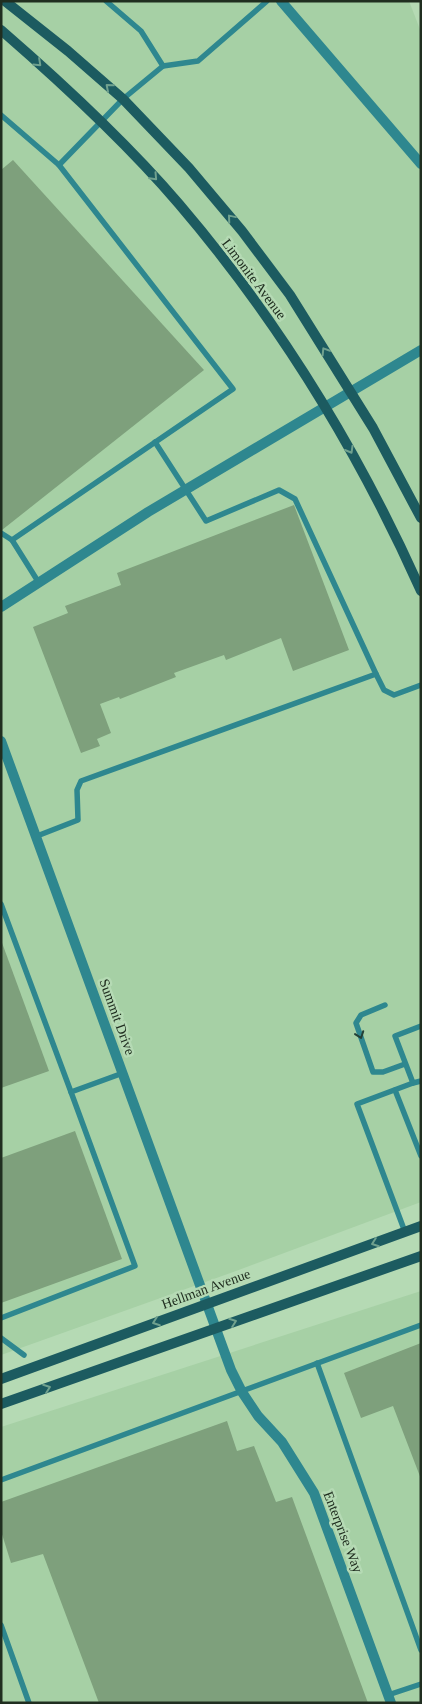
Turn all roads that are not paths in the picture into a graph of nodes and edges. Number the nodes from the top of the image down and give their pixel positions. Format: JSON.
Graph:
{"nodes":[{"id":1,"x":5,"y":1,"type":"edge"},
{"id":2,"x":106,"y":1,"type":"edge"},
{"id":3,"x":267,"y":1,"type":"edge"},
{"id":4,"x":281,"y":1,"type":"edge"},
{"id":5,"x":1,"y":30,"type":"edge"},
{"id":6,"x":163,"y":66,"type":"junction"},
{"id":7,"x":123,"y":99,"type":"junction"},
{"id":8,"x":1,"y":115,"type":"edge"},
{"id":9,"x":100,"y":122,"type":"junction"},
{"id":10,"x":421,"y":164,"type":"edge"},
{"id":11,"x":59,"y":165,"type":"junction"},
{"id":12,"x":421,"y":350,"type":"edge"},
{"id":13,"x":351,"y":392,"type":"junction"},
{"id":14,"x":326,"y":408,"type":"junction"},
{"id":15,"x":155,"y":442,"type":"junction"},
{"id":16,"x":187,"y":489,"type":"junction"},
{"id":17,"x":421,"y":518,"type":"edge"},
{"id":18,"x":1,"y":533,"type":"edge"},
{"id":19,"x":12,"y":540,"type":"junction"},
{"id":20,"x":39,"y":583,"type":"junction"},
{"id":21,"x":421,"y":591,"type":"edge"},
{"id":22,"x":1,"y":607,"type":"edge"},
{"id":23,"x":376,"y":674,"type":"junction"},
{"id":24,"x":421,"y":685,"type":"edge"},
{"id":25,"x":1,"y":741,"type":"edge"},
{"id":26,"x":37,"y":836,"type":"junction"},
{"id":27,"x":1,"y":904,"type":"edge"},
{"id":28,"x":385,"y":1005,"type":"dead end"},
{"id":29,"x":421,"y":1026,"type":"edge"},
{"id":30,"x":405,"y":1064,"type":"junction"},
{"id":31,"x":123,"y":1073,"type":"junction"},
{"id":32,"x":421,"y":1081,"type":"edge"},
{"id":33,"x":413,"y":1083,"type":"junction"},
{"id":34,"x":395,"y":1090,"type":"junction"},
{"id":35,"x":71,"y":1092,"type":"junction"},
{"id":36,"x":421,"y":1156,"type":"edge"},
{"id":37,"x":421,"y":1226,"type":"edge"},
{"id":38,"x":405,"y":1232,"type":"junction"},
{"id":39,"x":421,"y":1256,"type":"edge"},
{"id":40,"x":207,"y":1303,"type":"junction"},
{"id":41,"x":1,"y":1318,"type":"edge"},
{"id":42,"x":421,"y":1325,"type":"edge"},
{"id":43,"x":216,"y":1328,"type":"junction"},
{"id":44,"x":1,"y":1338,"type":"edge"},
{"id":45,"x":24,"y":1355,"type":"dead end"},
{"id":46,"x":317,"y":1363,"type":"junction"},
{"id":47,"x":1,"y":1379,"type":"edge"},
{"id":48,"x":242,"y":1392,"type":"junction"},
{"id":49,"x":1,"y":1404,"type":"edge"},
{"id":50,"x":1,"y":1480,"type":"edge"},
{"id":51,"x":1,"y":1625,"type":"edge"},
{"id":52,"x":421,"y":1650,"type":"edge"},
{"id":53,"x":421,"y":1684,"type":"edge"},
{"id":54,"x":390,"y":1699,"type":"edge"},
{"id":55,"x":29,"y":1703,"type":"edge"}],
"edges":[{"from":7,"to":1,"type":"main road","name":"Limonite Avenue","one_way":true},
{"from":2,"to":6,"type":"lane"},
{"from":3,"to":6,"type":"lane"},
{"from":4,"to":10,"type":"street"},
{"from":5,"to":9,"type":"main road","name":"Limonite Avenue","one_way":true},
{"from":6,"to":7,"type":"lane"},
{"from":7,"to":9,"type":"lane"},
{"from":13,"to":7,"type":"main road","name":"Limonite Avenue","one_way":true},
{"from":8,"to":11,"type":"lane"},
{"from":9,"to":11,"type":"lane"},
{"from":9,"to":14,"type":"main road","name":"Limonite Avenue","one_way":true},
{"from":11,"to":15,"type":"lane"},
{"from":12,"to":13,"type":"street"},
{"from":13,"to":14,"type":"street"},
{"from":13,"to":17,"type":"main road","name":"Limonite Avenue"},
{"from":14,"to":16,"type":"street"},
{"from":14,"to":21,"type":"main road","name":"Limonite Avenue","one_way":true},
{"from":15,"to":16,"type":"lane"},
{"from":15,"to":19,"type":"lane"},
{"from":16,"to":20,"type":"street"},
{"from":16,"to":23,"type":"lane"},
{"from":18,"to":19,"type":"lane"},
{"from":19,"to":20,"type":"lane"},
{"from":20,"to":22,"type":"street"},
{"from":23,"to":24,"type":"lane"},
{"from":23,"to":26,"type":"lane"},
{"from":25,"to":26,"type":"street","name":"Summit Drive"},
{"from":26,"to":31,"type":"street","name":"Summit Drive"},
{"from":27,"to":35,"type":"lane"},
{"from":28,"to":30,"type":"lane","one_way":true},
{"from":29,"to":30,"type":"lane"},
{"from":30,"to":33,"type":"lane"},
{"from":31,"to":35,"type":"lane"},
{"from":31,"to":40,"type":"street","name":"Summit Drive"},
{"from":32,"to":33,"type":"lane"},
{"from":33,"to":34,"type":"lane"},
{"from":34,"to":36,"type":"lane"},
{"from":34,"to":38,"type":"lane"},
{"from":35,"to":41,"type":"lane"},
{"from":37,"to":38,"type":"main road","name":"Hellman Avenue"},
{"from":38,"to":40,"type":"main road","name":"Hellman Avenue","one_way":true},
{"from":43,"to":39,"type":"main road","one_way":true},
{"from":40,"to":43,"type":"street","name":"Enterprise Way"},
{"from":40,"to":47,"type":"main road","name":"Hellman Avenue","one_way":true},
{"from":42,"to":46,"type":"lane"},
{"from":43,"to":48,"type":"street","name":"Enterprise Way"},
{"from":49,"to":43,"type":"main road","one_way":true},
{"from":44,"to":45,"type":"lane"},
{"from":46,"to":48,"type":"lane"},
{"from":46,"to":52,"type":"lane"},
{"from":48,"to":50,"type":"lane"},
{"from":48,"to":54,"type":"street","name":"Enterprise Way"},
{"from":51,"to":55,"type":"lane"},
{"from":53,"to":54,"type":"lane"}]}
